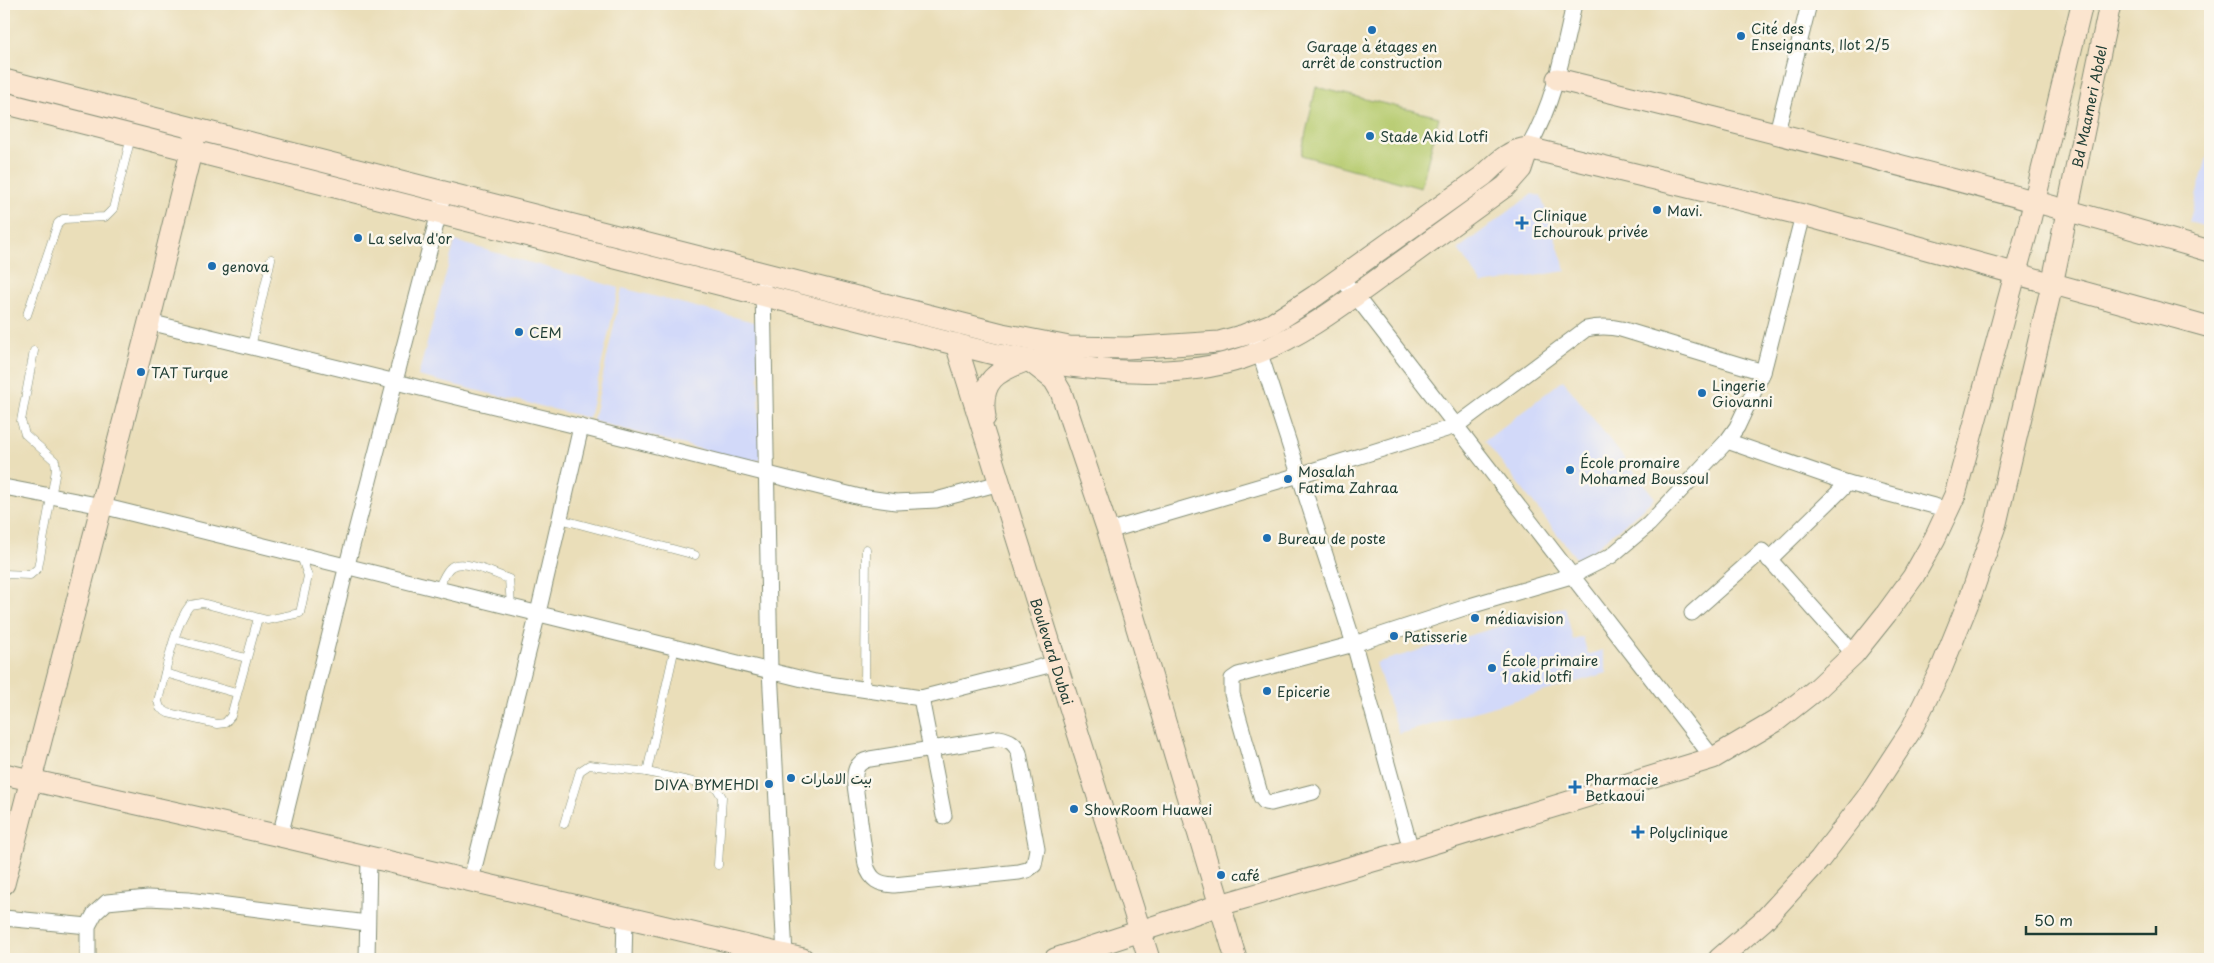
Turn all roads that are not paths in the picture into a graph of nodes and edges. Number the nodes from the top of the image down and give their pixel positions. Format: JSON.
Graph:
{"nodes":[{"id":1,"x":1574,"y":4,"type":"edge"},
{"id":2,"x":1809,"y":4,"type":"edge"},
{"id":3,"x":2082,"y":4,"type":"edge"},
{"id":4,"x":2110,"y":4,"type":"edge"},
{"id":5,"x":1557,"y":79,"type":"junction"},
{"id":6,"x":4,"y":80,"type":"edge"},
{"id":7,"x":2060,"y":92,"type":"junction"},
{"id":8,"x":2090,"y":98,"type":"junction"},
{"id":9,"x":4,"y":103,"type":"edge"},
{"id":10,"x":1777,"y":132,"type":"junction"},
{"id":11,"x":132,"y":135,"type":"junction"},
{"id":12,"x":194,"y":140,"type":"junction"},
{"id":13,"x":1528,"y":148,"type":"junction"},
{"id":14,"x":444,"y":192,"type":"junction"},
{"id":15,"x":2034,"y":201,"type":"junction"},
{"id":16,"x":2066,"y":209,"type":"junction"},
{"id":17,"x":439,"y":213,"type":"junction"},
{"id":18,"x":1803,"y":215,"type":"junction"},
{"id":19,"x":2210,"y":250,"type":"edge"},
{"id":20,"x":271,"y":259,"type":"dead end"},
{"id":21,"x":762,"y":273,"type":"junction"},
{"id":22,"x":2015,"y":275,"type":"junction"},
{"id":23,"x":1341,"y":277,"type":"junction"},
{"id":24,"x":2052,"y":285,"type":"junction"},
{"id":25,"x":764,"y":295,"type":"junction"},
{"id":26,"x":1356,"y":296,"type":"junction"},
{"id":27,"x":27,"y":314,"type":"dead end"},
{"id":28,"x":149,"y":322,"type":"junction"},
{"id":29,"x":2210,"y":327,"type":"edge"},
{"id":30,"x":1002,"y":334,"type":"junction"},
{"id":31,"x":1256,"y":342,"type":"junction"},
{"id":32,"x":956,"y":344,"type":"junction"},
{"id":33,"x":251,"y":347,"type":"junction"},
{"id":34,"x":34,"y":351,"type":"dead end"},
{"id":35,"x":1065,"y":356,"type":"junction"},
{"id":36,"x":1027,"y":360,"type":"junction"},
{"id":37,"x":1763,"y":372,"type":"junction"},
{"id":38,"x":394,"y":383,"type":"junction"},
{"id":39,"x":1061,"y":392,"type":"junction"},
{"id":40,"x":1456,"y":426,"type":"junction"},
{"id":41,"x":581,"y":427,"type":"junction"},
{"id":42,"x":1727,"y":441,"type":"junction"},
{"id":43,"x":991,"y":454,"type":"junction"},
{"id":44,"x":767,"y":473,"type":"junction"},
{"id":45,"x":1299,"y":475,"type":"junction"},
{"id":46,"x":1848,"y":482,"type":"junction"},
{"id":47,"x":1000,"y":483,"type":"junction"},
{"id":48,"x":4,"y":487,"type":"edge"},
{"id":49,"x":50,"y":496,"type":"junction"},
{"id":50,"x":102,"y":506,"type":"junction"},
{"id":51,"x":1948,"y":510,"type":"junction"},
{"id":52,"x":560,"y":518,"type":"junction"},
{"id":53,"x":1108,"y":531,"type":"junction"},
{"id":54,"x":866,"y":549,"type":"dead end"},
{"id":55,"x":301,"y":554,"type":"junction"},
{"id":56,"x":695,"y":555,"type":"dead end"},
{"id":57,"x":1769,"y":560,"type":"junction"},
{"id":58,"x":347,"y":565,"type":"junction"},
{"id":59,"x":4,"y":574,"type":"edge"},
{"id":60,"x":1571,"y":576,"type":"junction"},
{"id":61,"x":438,"y":588,"type":"junction"},
{"id":62,"x":511,"y":606,"type":"junction"},
{"id":63,"x":538,"y":613,"type":"junction"},
{"id":64,"x":1692,"y":613,"type":"dead end"},
{"id":65,"x":258,"y":618,"type":"junction"},
{"id":66,"x":175,"y":640,"type":"junction"},
{"id":67,"x":1354,"y":644,"type":"junction"},
{"id":68,"x":675,"y":647,"type":"junction"},
{"id":69,"x":1854,"y":654,"type":"junction"},
{"id":70,"x":246,"y":658,"type":"junction"},
{"id":71,"x":1057,"y":664,"type":"junction"},
{"id":72,"x":770,"y":670,"type":"junction"},
{"id":73,"x":166,"y":673,"type":"junction"},
{"id":74,"x":864,"y":689,"type":"junction"},
{"id":75,"x":236,"y":693,"type":"junction"},
{"id":76,"x":920,"y":698,"type":"junction"},
{"id":77,"x":932,"y":749,"type":"junction"},
{"id":78,"x":1712,"y":758,"type":"junction"},
{"id":79,"x":648,"y":772,"type":"junction"},
{"id":80,"x":4,"y":774,"type":"edge"},
{"id":81,"x":32,"y":778,"type":"junction"},
{"id":82,"x":1313,"y":792,"type":"dead end"},
{"id":83,"x":944,"y":816,"type":"dead end"},
{"id":84,"x":564,"y":824,"type":"dead end"},
{"id":85,"x":280,"y":836,"type":"junction"},
{"id":86,"x":1411,"y":850,"type":"junction"},
{"id":87,"x":369,"y":857,"type":"junction"},
{"id":88,"x":718,"y":865,"type":"dead end"},
{"id":89,"x":470,"y":880,"type":"junction"},
{"id":90,"x":4,"y":884,"type":"edge"},
{"id":91,"x":1220,"y":905,"type":"junction"},
{"id":92,"x":4,"y":918,"type":"edge"},
{"id":93,"x":625,"y":919,"type":"junction"},
{"id":94,"x":367,"y":923,"type":"junction"},
{"id":95,"x":88,"y":926,"type":"junction"},
{"id":96,"x":1141,"y":932,"type":"junction"},
{"id":97,"x":794,"y":957,"type":"edge"},
{"id":98,"x":88,"y":959,"type":"edge"},
{"id":99,"x":367,"y":959,"type":"edge"},
{"id":100,"x":624,"y":959,"type":"edge"},
{"id":101,"x":1055,"y":959,"type":"edge"},
{"id":102,"x":1149,"y":959,"type":"edge"},
{"id":103,"x":1236,"y":959,"type":"edge"},
{"id":104,"x":1719,"y":959,"type":"edge"}],
"edges":[{"from":1,"to":5,"type":"street"},
{"from":2,"to":10,"type":"street"},
{"from":3,"to":7,"type":"street","name":"Bd Maameri Abdel"},
{"from":4,"to":8,"type":"street","name":"Bd Maameri Abdel"},
{"from":5,"to":10,"type":"street"},
{"from":5,"to":13,"type":"street"},
{"from":6,"to":12,"type":"street"},
{"from":7,"to":8,"type":"street"},
{"from":7,"to":15,"type":"street","name":"Bd Maameri Abdel"},
{"from":8,"to":16,"type":"street","name":"Bd Maameri Abdel"},
{"from":9,"to":11,"type":"street"},
{"from":10,"to":15,"type":"street"},
{"from":11,"to":12,"type":"street"},
{"from":11,"to":27,"type":"lane"},
{"from":12,"to":14,"type":"street"},
{"from":12,"to":17,"type":"street"},
{"from":12,"to":28,"type":"street"},
{"from":13,"to":18,"type":"street"},
{"from":13,"to":23,"type":"street"},
{"from":13,"to":26,"type":"street"},
{"from":14,"to":17,"type":"street"},
{"from":14,"to":21,"type":"street"},
{"from":15,"to":16,"type":"street"},
{"from":15,"to":22,"type":"street","name":"Bd Maameri Abdel"},
{"from":16,"to":19,"type":"street"},
{"from":16,"to":24,"type":"street","name":"Bd Maameri Abdel"},
{"from":17,"to":25,"type":"street"},
{"from":17,"to":38,"type":"street"},
{"from":18,"to":22,"type":"street"},
{"from":18,"to":37,"type":"street"},
{"from":20,"to":33,"type":"lane"},
{"from":21,"to":25,"type":"street"},
{"from":21,"to":30,"type":"street"},
{"from":22,"to":24,"type":"street"},
{"from":22,"to":51,"type":"street","name":"Bd Maameri Abdel"},
{"from":23,"to":26,"type":"street"},
{"from":23,"to":31,"type":"street"},
{"from":24,"to":29,"type":"street"},
{"from":24,"to":104,"type":"street","name":"Bd Maameri Abdel"},
{"from":25,"to":32,"type":"street"},
{"from":25,"to":44,"type":"street"},
{"from":26,"to":31,"type":"street"},
{"from":26,"to":40,"type":"street"},
{"from":28,"to":33,"type":"street"},
{"from":28,"to":50,"type":"street"},
{"from":30,"to":35,"type":"street"},
{"from":30,"to":36,"type":"street"},
{"from":31,"to":35,"type":"street"},
{"from":31,"to":45,"type":"street"},
{"from":32,"to":36,"type":"street"},
{"from":32,"to":43,"type":"street","name":"Boulevard Dubai"},
{"from":33,"to":38,"type":"street"},
{"from":34,"to":49,"type":"lane"},
{"from":35,"to":36,"type":"street"},
{"from":35,"to":39,"type":"street"},
{"from":36,"to":39,"type":"street"},
{"from":36,"to":43,"type":"street"},
{"from":37,"to":40,"type":"street"},
{"from":37,"to":42,"type":"street"},
{"from":38,"to":41,"type":"street"},
{"from":38,"to":58,"type":"street"},
{"from":39,"to":53,"type":"street"},
{"from":40,"to":45,"type":"street"},
{"from":40,"to":60,"type":"street"},
{"from":41,"to":44,"type":"street"},
{"from":41,"to":52,"type":"street"},
{"from":42,"to":46,"type":"street"},
{"from":42,"to":60,"type":"street"},
{"from":43,"to":47,"type":"street","name":"Boulevard Dubai"},
{"from":44,"to":47,"type":"street"},
{"from":44,"to":72,"type":"street"},
{"from":45,"to":53,"type":"street"},
{"from":45,"to":67,"type":"street"},
{"from":46,"to":51,"type":"street"},
{"from":46,"to":57,"type":"street"},
{"from":47,"to":71,"type":"street","name":"Boulevard Dubai"},
{"from":48,"to":49,"type":"street"},
{"from":49,"to":50,"type":"street"},
{"from":49,"to":59,"type":"lane"},
{"from":50,"to":55,"type":"street"},
{"from":50,"to":81,"type":"street"},
{"from":51,"to":69,"type":"street","name":"Bd Maameri Abdel"},
{"from":52,"to":56,"type":"lane"},
{"from":52,"to":63,"type":"street"},
{"from":53,"to":91,"type":"street"},
{"from":54,"to":74,"type":"lane"},
{"from":55,"to":58,"type":"street"},
{"from":55,"to":65,"type":"lane"},
{"from":57,"to":64,"type":"street"},
{"from":57,"to":69,"type":"street"},
{"from":58,"to":61,"type":"street"},
{"from":58,"to":85,"type":"street"},
{"from":60,"to":67,"type":"street"},
{"from":60,"to":78,"type":"street"},
{"from":61,"to":62,"type":"street"},
{"from":61,"to":62,"type":"lane"},
{"from":62,"to":63,"type":"street"},
{"from":63,"to":68,"type":"street"},
{"from":63,"to":89,"type":"street"},
{"from":65,"to":66,"type":"lane"},
{"from":65,"to":70,"type":"lane"},
{"from":66,"to":70,"type":"lane"},
{"from":66,"to":73,"type":"lane"},
{"from":67,"to":82,"type":"street"},
{"from":67,"to":86,"type":"street"},
{"from":68,"to":72,"type":"street"},
{"from":68,"to":79,"type":"lane"},
{"from":69,"to":78,"type":"street","name":"Bd Maameri Abdel"},
{"from":70,"to":75,"type":"lane"},
{"from":71,"to":76,"type":"street"},
{"from":71,"to":96,"type":"street","name":"Boulevard Dubai"},
{"from":72,"to":74,"type":"street"},
{"from":72,"to":97,"type":"street"},
{"from":73,"to":75,"type":"lane"},
{"from":73,"to":75,"type":"lane"},
{"from":74,"to":76,"type":"street"},
{"from":76,"to":77,"type":"street"},
{"from":77,"to":77,"type":"street"},
{"from":77,"to":83,"type":"street"},
{"from":78,"to":86,"type":"street","name":"Bd Maameri Abdel"},
{"from":79,"to":84,"type":"lane"},
{"from":79,"to":88,"type":"lane"},
{"from":80,"to":81,"type":"street"},
{"from":81,"to":85,"type":"street"},
{"from":81,"to":90,"type":"street"},
{"from":85,"to":87,"type":"street"},
{"from":86,"to":91,"type":"street","name":"Bd Maameri Abdel"},
{"from":87,"to":89,"type":"street"},
{"from":87,"to":94,"type":"street"},
{"from":89,"to":93,"type":"street"},
{"from":91,"to":96,"type":"street","name":"Bd Maameri Abdel"},
{"from":91,"to":103,"type":"street"},
{"from":92,"to":95,"type":"street"},
{"from":93,"to":97,"type":"street"},
{"from":93,"to":100,"type":"street"},
{"from":94,"to":95,"type":"street"},
{"from":94,"to":99,"type":"street"},
{"from":95,"to":98,"type":"street"},
{"from":96,"to":101,"type":"street","name":"Bd Maameri Abdel"},
{"from":96,"to":102,"type":"street","name":"Boulevard Dubai"}]}
